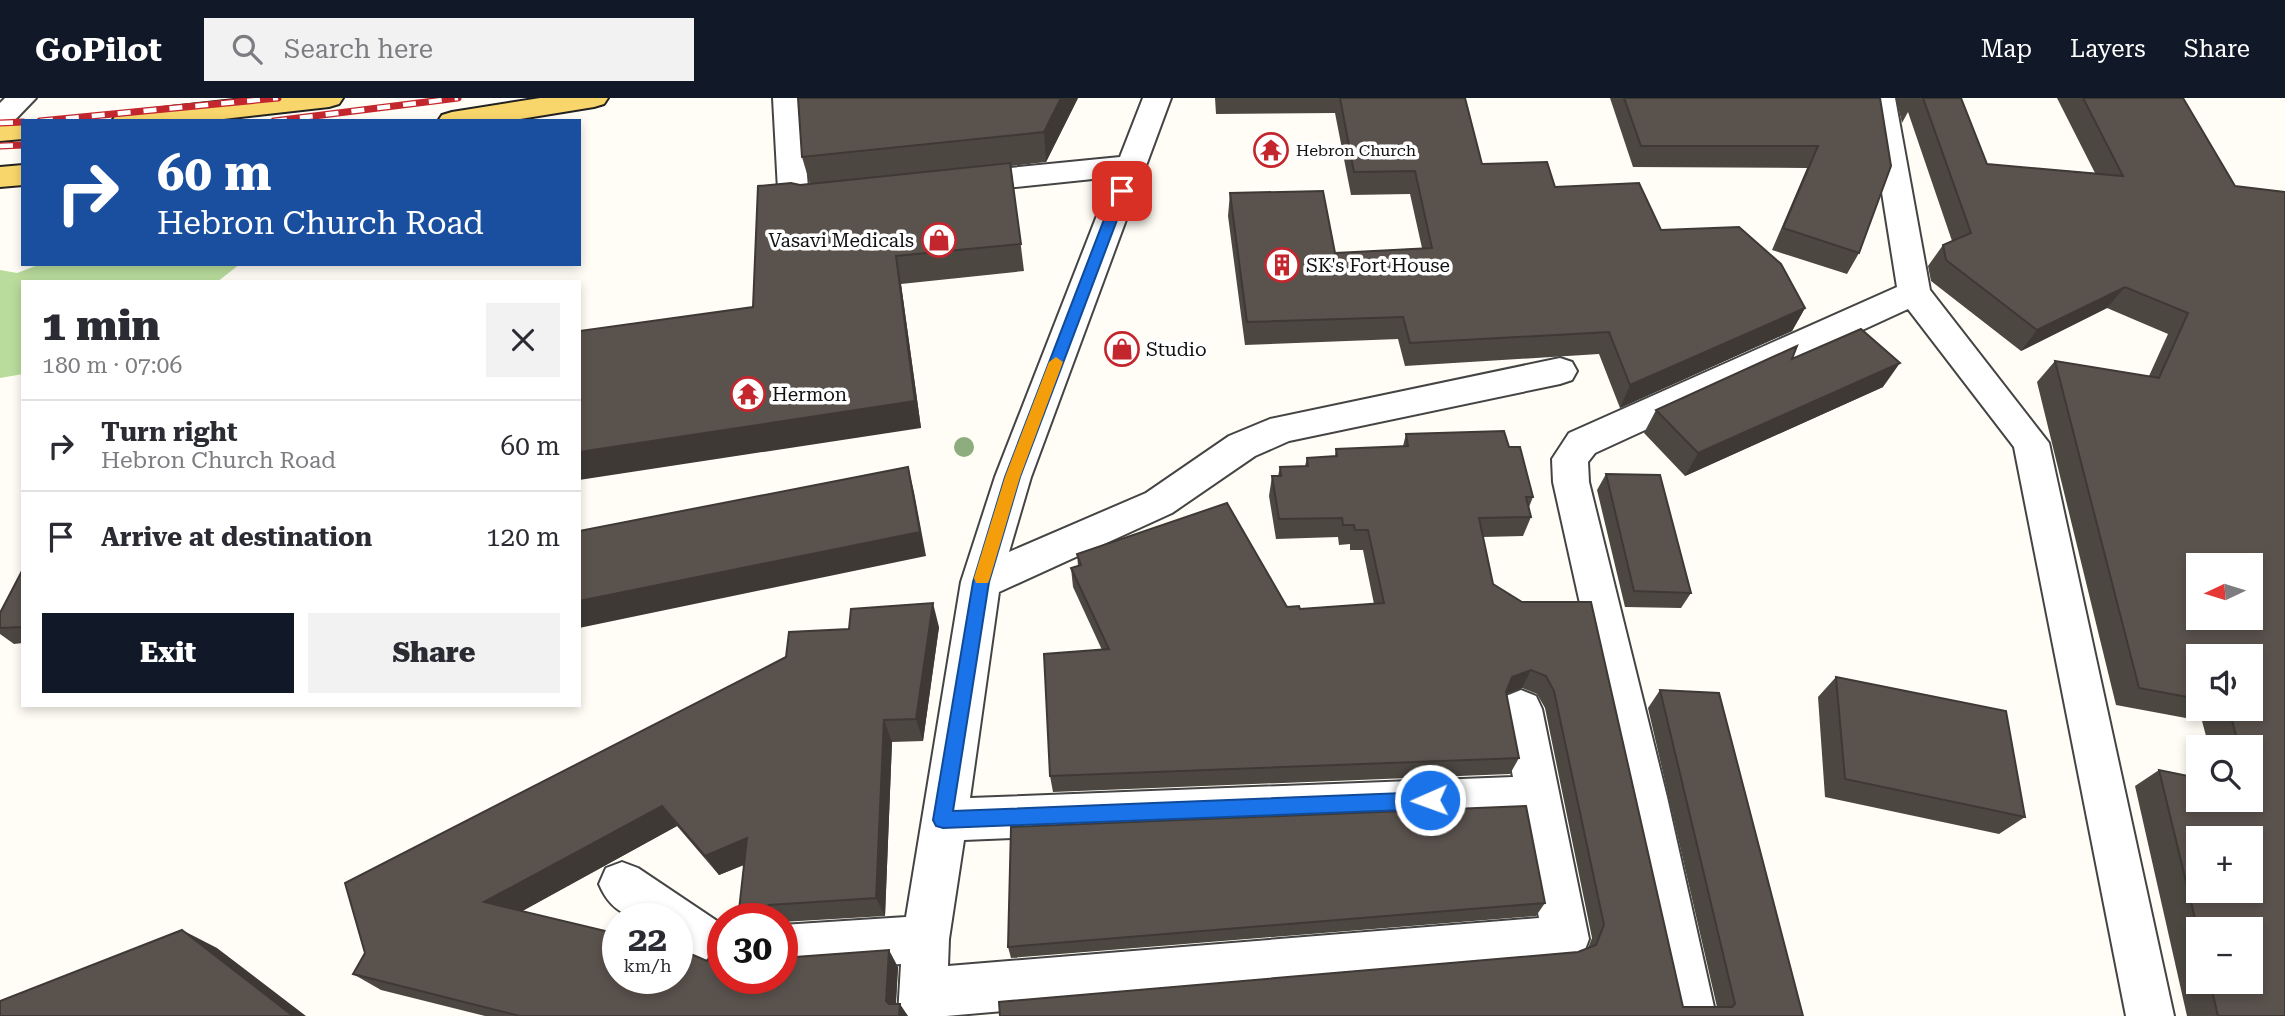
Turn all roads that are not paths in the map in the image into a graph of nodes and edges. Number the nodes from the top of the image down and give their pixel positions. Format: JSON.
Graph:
{"nodes":[{"id":1,"x":22,"y":98,"type":"edge"},
{"id":2,"x":329,"y":98,"type":"edge"},
{"id":3,"x":342,"y":98,"type":"edge"},
{"id":4,"x":594,"y":98,"type":"edge"},
{"id":5,"x":787,"y":98,"type":"edge"},
{"id":6,"x":1157,"y":98,"type":"edge"},
{"id":7,"x":1881,"y":98,"type":"edge"},
{"id":8,"x":0,"y":119,"type":"edge"},
{"id":9,"x":144,"y":119,"type":"edge"},
{"id":10,"x":337,"y":119,"type":"edge"},
{"id":11,"x":464,"y":119,"type":"edge"},
{"id":12,"x":21,"y":130,"type":"edge"},
{"id":13,"x":0,"y":132,"type":"edge"},
{"id":14,"x":1132,"y":165,"type":"junction"},
{"id":15,"x":21,"y":175,"type":"edge"},
{"id":16,"x":0,"y":177,"type":"edge"},
{"id":17,"x":931,"y":186,"type":"edge"},
{"id":18,"x":862,"y":194,"type":"edge"},
{"id":19,"x":1914,"y":293,"type":"junction"},
{"id":20,"x":1560,"y":371,"type":"dead end"},
{"id":21,"x":981,"y":582,"type":"junction"},
{"id":22,"x":1521,"y":709,"type":"dead end"},
{"id":23,"x":1538,"y":796,"type":"junction"},
{"id":24,"x":943,"y":820,"type":"junction"},
{"id":25,"x":622,"y":884,"type":"dead end"},
{"id":26,"x":650,"y":903,"type":"edge"},
{"id":27,"x":926,"y":939,"type":"junction"},
{"id":28,"x":798,"y":947,"type":"edge"},
{"id":29,"x":922,"y":1004,"type":"edge"},
{"id":30,"x":1692,"y":1016,"type":"edge"},
{"id":31,"x":2150,"y":1016,"type":"edge"}],
"edges":[{"from":1,"to":8,"type":"street"},
{"from":2,"to":9,"type":"main road"},
{"from":3,"to":10,"type":"main road"},
{"from":4,"to":11,"type":"main road"},
{"from":5,"to":18,"type":"street"},
{"from":6,"to":14,"type":"street"},
{"from":7,"to":19,"type":"street"},
{"from":12,"to":13,"type":"main road"},
{"from":14,"to":17,"type":"street"},
{"from":14,"to":21,"type":"street"},
{"from":15,"to":16,"type":"main road"},
{"from":19,"to":30,"type":"street"},
{"from":19,"to":31,"type":"street"},
{"from":20,"to":21,"type":"street"},
{"from":21,"to":24,"type":"street"},
{"from":22,"to":23,"type":"street"},
{"from":23,"to":24,"type":"street"},
{"from":23,"to":29,"type":"street"},
{"from":24,"to":27,"type":"street"},
{"from":25,"to":26,"type":"street"},
{"from":27,"to":28,"type":"street"},
{"from":27,"to":29,"type":"street"}]}
